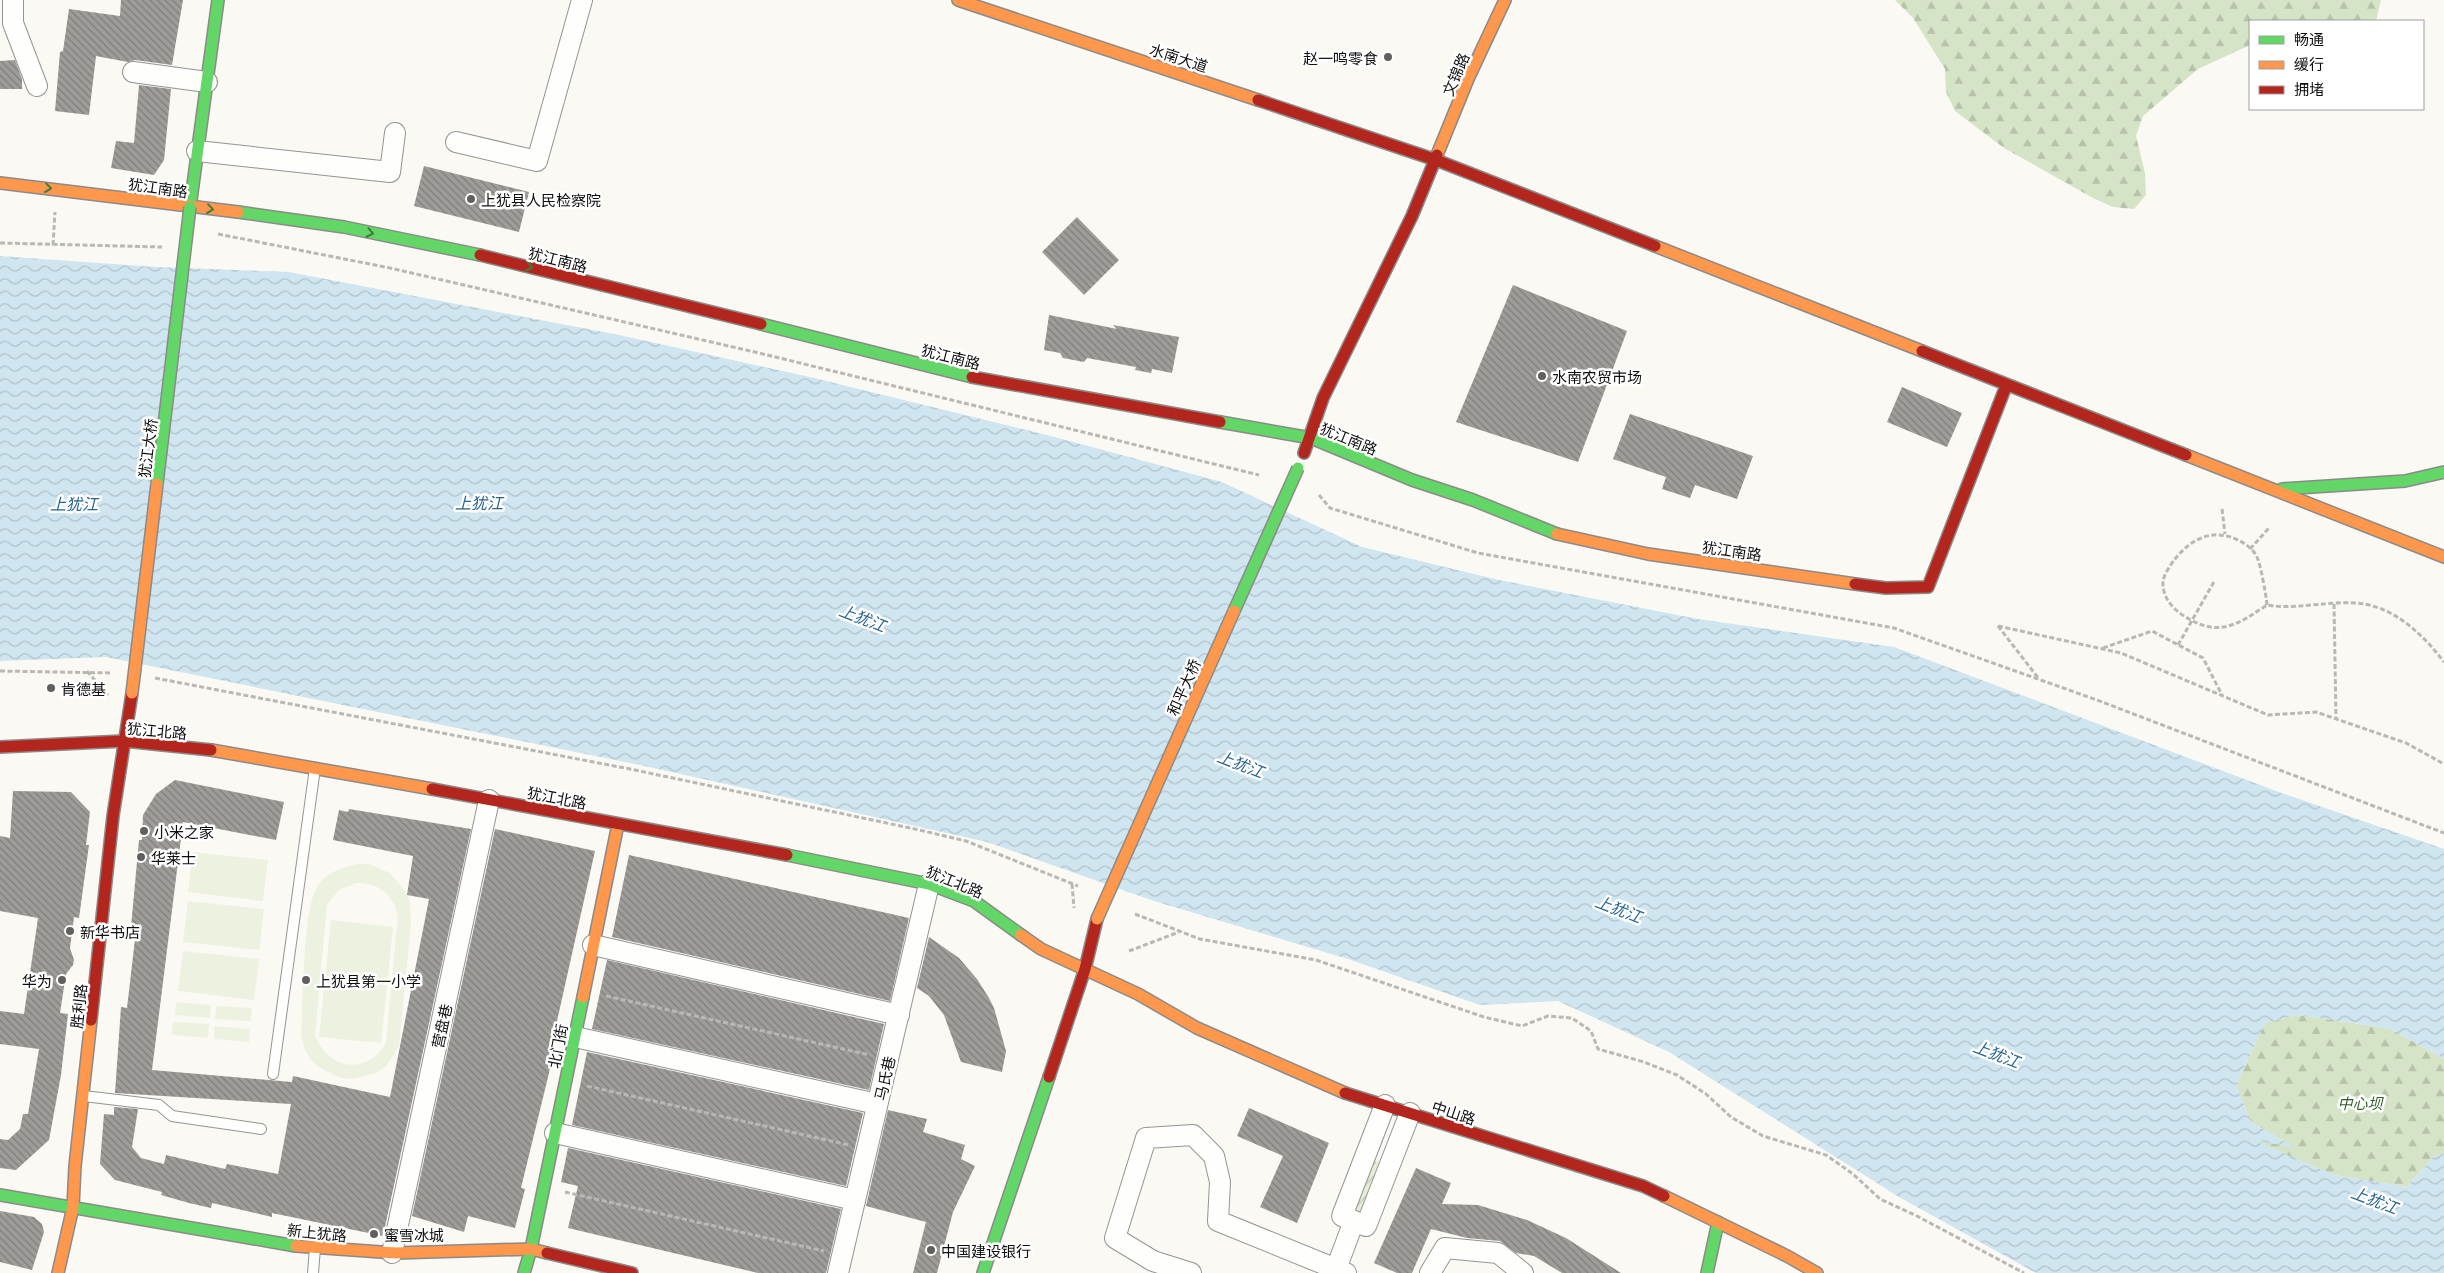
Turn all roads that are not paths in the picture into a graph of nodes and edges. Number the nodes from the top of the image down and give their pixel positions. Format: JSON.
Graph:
{"nodes":[{"id":1,"x":13,"y":0,"type":"edge"},
{"id":2,"x":218,"y":0,"type":"edge"},
{"id":3,"x":582,"y":0,"type":"edge"},
{"id":4,"x":958,"y":0,"type":"edge"},
{"id":5,"x":1504,"y":0,"type":"edge"},
{"id":6,"x":133,"y":72,"type":"dead end"},
{"id":7,"x":207,"y":82,"type":"junction"},
{"id":8,"x":37,"y":86,"type":"dead end"},
{"id":9,"x":395,"y":133,"type":"dead end"},
{"id":10,"x":456,"y":142,"type":"dead end"},
{"id":11,"x":197,"y":150,"type":"junction"},
{"id":12,"x":1436,"y":160,"type":"junction"},
{"id":13,"x":0,"y":183,"type":"edge"},
{"id":14,"x":190,"y":207,"type":"junction"},
{"id":15,"x":2006,"y":386,"type":"junction"},
{"id":16,"x":1311,"y":438,"type":"junction"},
{"id":17,"x":2444,"y":472,"type":"edge"},
{"id":18,"x":2271,"y":489,"type":"junction"},
{"id":19,"x":2444,"y":557,"type":"edge"},
{"id":20,"x":124,"y":741,"type":"junction"},
{"id":21,"x":0,"y":748,"type":"edge"},
{"id":22,"x":315,"y":768,"type":"junction"},
{"id":23,"x":489,"y":800,"type":"junction"},
{"id":24,"x":618,"y":824,"type":"junction"},
{"id":25,"x":929,"y":884,"type":"junction"},
{"id":26,"x":593,"y":945,"type":"junction"},
{"id":27,"x":1085,"y":969,"type":"junction"},
{"id":28,"x":899,"y":1015,"type":"junction"},
{"id":29,"x":575,"y":1037,"type":"junction"},
{"id":30,"x":273,"y":1074,"type":"dead end"},
{"id":31,"x":84,"y":1096,"type":"junction"},
{"id":32,"x":878,"y":1104,"type":"junction"},
{"id":33,"x":1385,"y":1105,"type":"junction"},
{"id":34,"x":1410,"y":1113,"type":"junction"},
{"id":35,"x":261,"y":1129,"type":"dead end"},
{"id":36,"x":555,"y":1133,"type":"junction"},
{"id":37,"x":0,"y":1195,"type":"edge"},
{"id":38,"x":855,"y":1200,"type":"junction"},
{"id":39,"x":73,"y":1206,"type":"junction"},
{"id":40,"x":1354,"y":1221,"type":"junction"},
{"id":41,"x":1718,"y":1222,"type":"junction"},
{"id":42,"x":315,"y":1247,"type":"junction"},
{"id":43,"x":531,"y":1249,"type":"junction"},
{"id":44,"x":392,"y":1253,"type":"junction"},
{"id":45,"x":840,"y":1264,"type":"edge"},
{"id":46,"x":1341,"y":1271,"type":"edge"},
{"id":47,"x":62,"y":1272,"type":"edge"},
{"id":48,"x":312,"y":1273,"type":"edge"},
{"id":49,"x":524,"y":1273,"type":"edge"},
{"id":50,"x":632,"y":1273,"type":"edge"},
{"id":51,"x":983,"y":1273,"type":"edge"},
{"id":52,"x":1191,"y":1273,"type":"edge"},
{"id":53,"x":1430,"y":1273,"type":"edge"},
{"id":54,"x":1523,"y":1273,"type":"edge"},
{"id":55,"x":1707,"y":1273,"type":"edge"},
{"id":56,"x":1817,"y":1273,"type":"edge"}],
"edges":[{"from":1,"to":8,"type":"street"},
{"from":2,"to":7,"type":"street","name":"犹江大桥"},
{"from":3,"to":10,"type":"street"},
{"from":4,"to":12,"type":"street","name":"水南大道"},
{"from":5,"to":12,"type":"street","name":"文锦路"},
{"from":6,"to":7,"type":"street"},
{"from":7,"to":11,"type":"street","name":"犹江大桥"},
{"from":9,"to":11,"type":"street"},
{"from":11,"to":14,"type":"street","name":"犹江大桥"},
{"from":12,"to":15,"type":"street","name":"水南大道"},
{"from":12,"to":16,"type":"street","name":"文锦路"},
{"from":13,"to":14,"type":"street","name":"犹江南路","one_way":true},
{"from":14,"to":16,"type":"street","name":"犹江南路","one_way":true},
{"from":14,"to":20,"type":"street","name":"犹江大桥","bridge":true},
{"from":15,"to":16,"type":"street","name":"犹江南路"},
{"from":15,"to":18,"type":"street","name":"水南大道"},
{"from":16,"to":27,"type":"street","name":"和平大桥","bridge":true},
{"from":17,"to":18,"type":"street"},
{"from":18,"to":19,"type":"street","name":"水南大道"},
{"from":20,"to":21,"type":"street","name":"犹江北路"},
{"from":20,"to":22,"type":"street","name":"犹江北路"},
{"from":20,"to":31,"type":"street","name":"胜利路"},
{"from":22,"to":23,"type":"street","name":"犹江北路"},
{"from":22,"to":30,"type":"lane"},
{"from":23,"to":24,"type":"street","name":"犹江北路"},
{"from":23,"to":44,"type":"street","name":"营盘巷"},
{"from":24,"to":25,"type":"street","name":"犹江北路"},
{"from":24,"to":26,"type":"street","name":"北门街"},
{"from":25,"to":27,"type":"street","name":"犹江北路"},
{"from":25,"to":28,"type":"street","name":"马氏巷"},
{"from":26,"to":28,"type":"street"},
{"from":26,"to":29,"type":"street","name":"北门街"},
{"from":27,"to":33,"type":"street","name":"中山路"},
{"from":27,"to":51,"type":"street","name":"和平大桥"},
{"from":28,"to":32,"type":"street","name":"马氏巷"},
{"from":29,"to":32,"type":"street"},
{"from":29,"to":36,"type":"street","name":"北门街"},
{"from":31,"to":35,"type":"lane"},
{"from":31,"to":39,"type":"street","name":"胜利路"},
{"from":32,"to":38,"type":"street","name":"马氏巷"},
{"from":33,"to":34,"type":"street","name":"中山路"},
{"from":33,"to":40,"type":"street"},
{"from":34,"to":40,"type":"street"},
{"from":34,"to":41,"type":"street","name":"中山路"},
{"from":36,"to":38,"type":"street"},
{"from":36,"to":43,"type":"street","name":"北门街"},
{"from":37,"to":39,"type":"street","name":"新上犹路"},
{"from":38,"to":45,"type":"street","name":"马氏巷"},
{"from":39,"to":42,"type":"street","name":"新上犹路"},
{"from":39,"to":47,"type":"street","name":"胜利路"},
{"from":40,"to":46,"type":"street"},
{"from":41,"to":55,"type":"street"},
{"from":41,"to":56,"type":"street","name":"中山路"},
{"from":42,"to":44,"type":"street","name":"新上犹路"},
{"from":42,"to":48,"type":"lane"},
{"from":43,"to":44,"type":"street","name":"新上犹路"},
{"from":43,"to":49,"type":"street","name":"北门街"},
{"from":43,"to":50,"type":"street","name":"新上犹路"},
{"from":46,"to":52,"type":"street"},
{"from":53,"to":54,"type":"street"}]}
